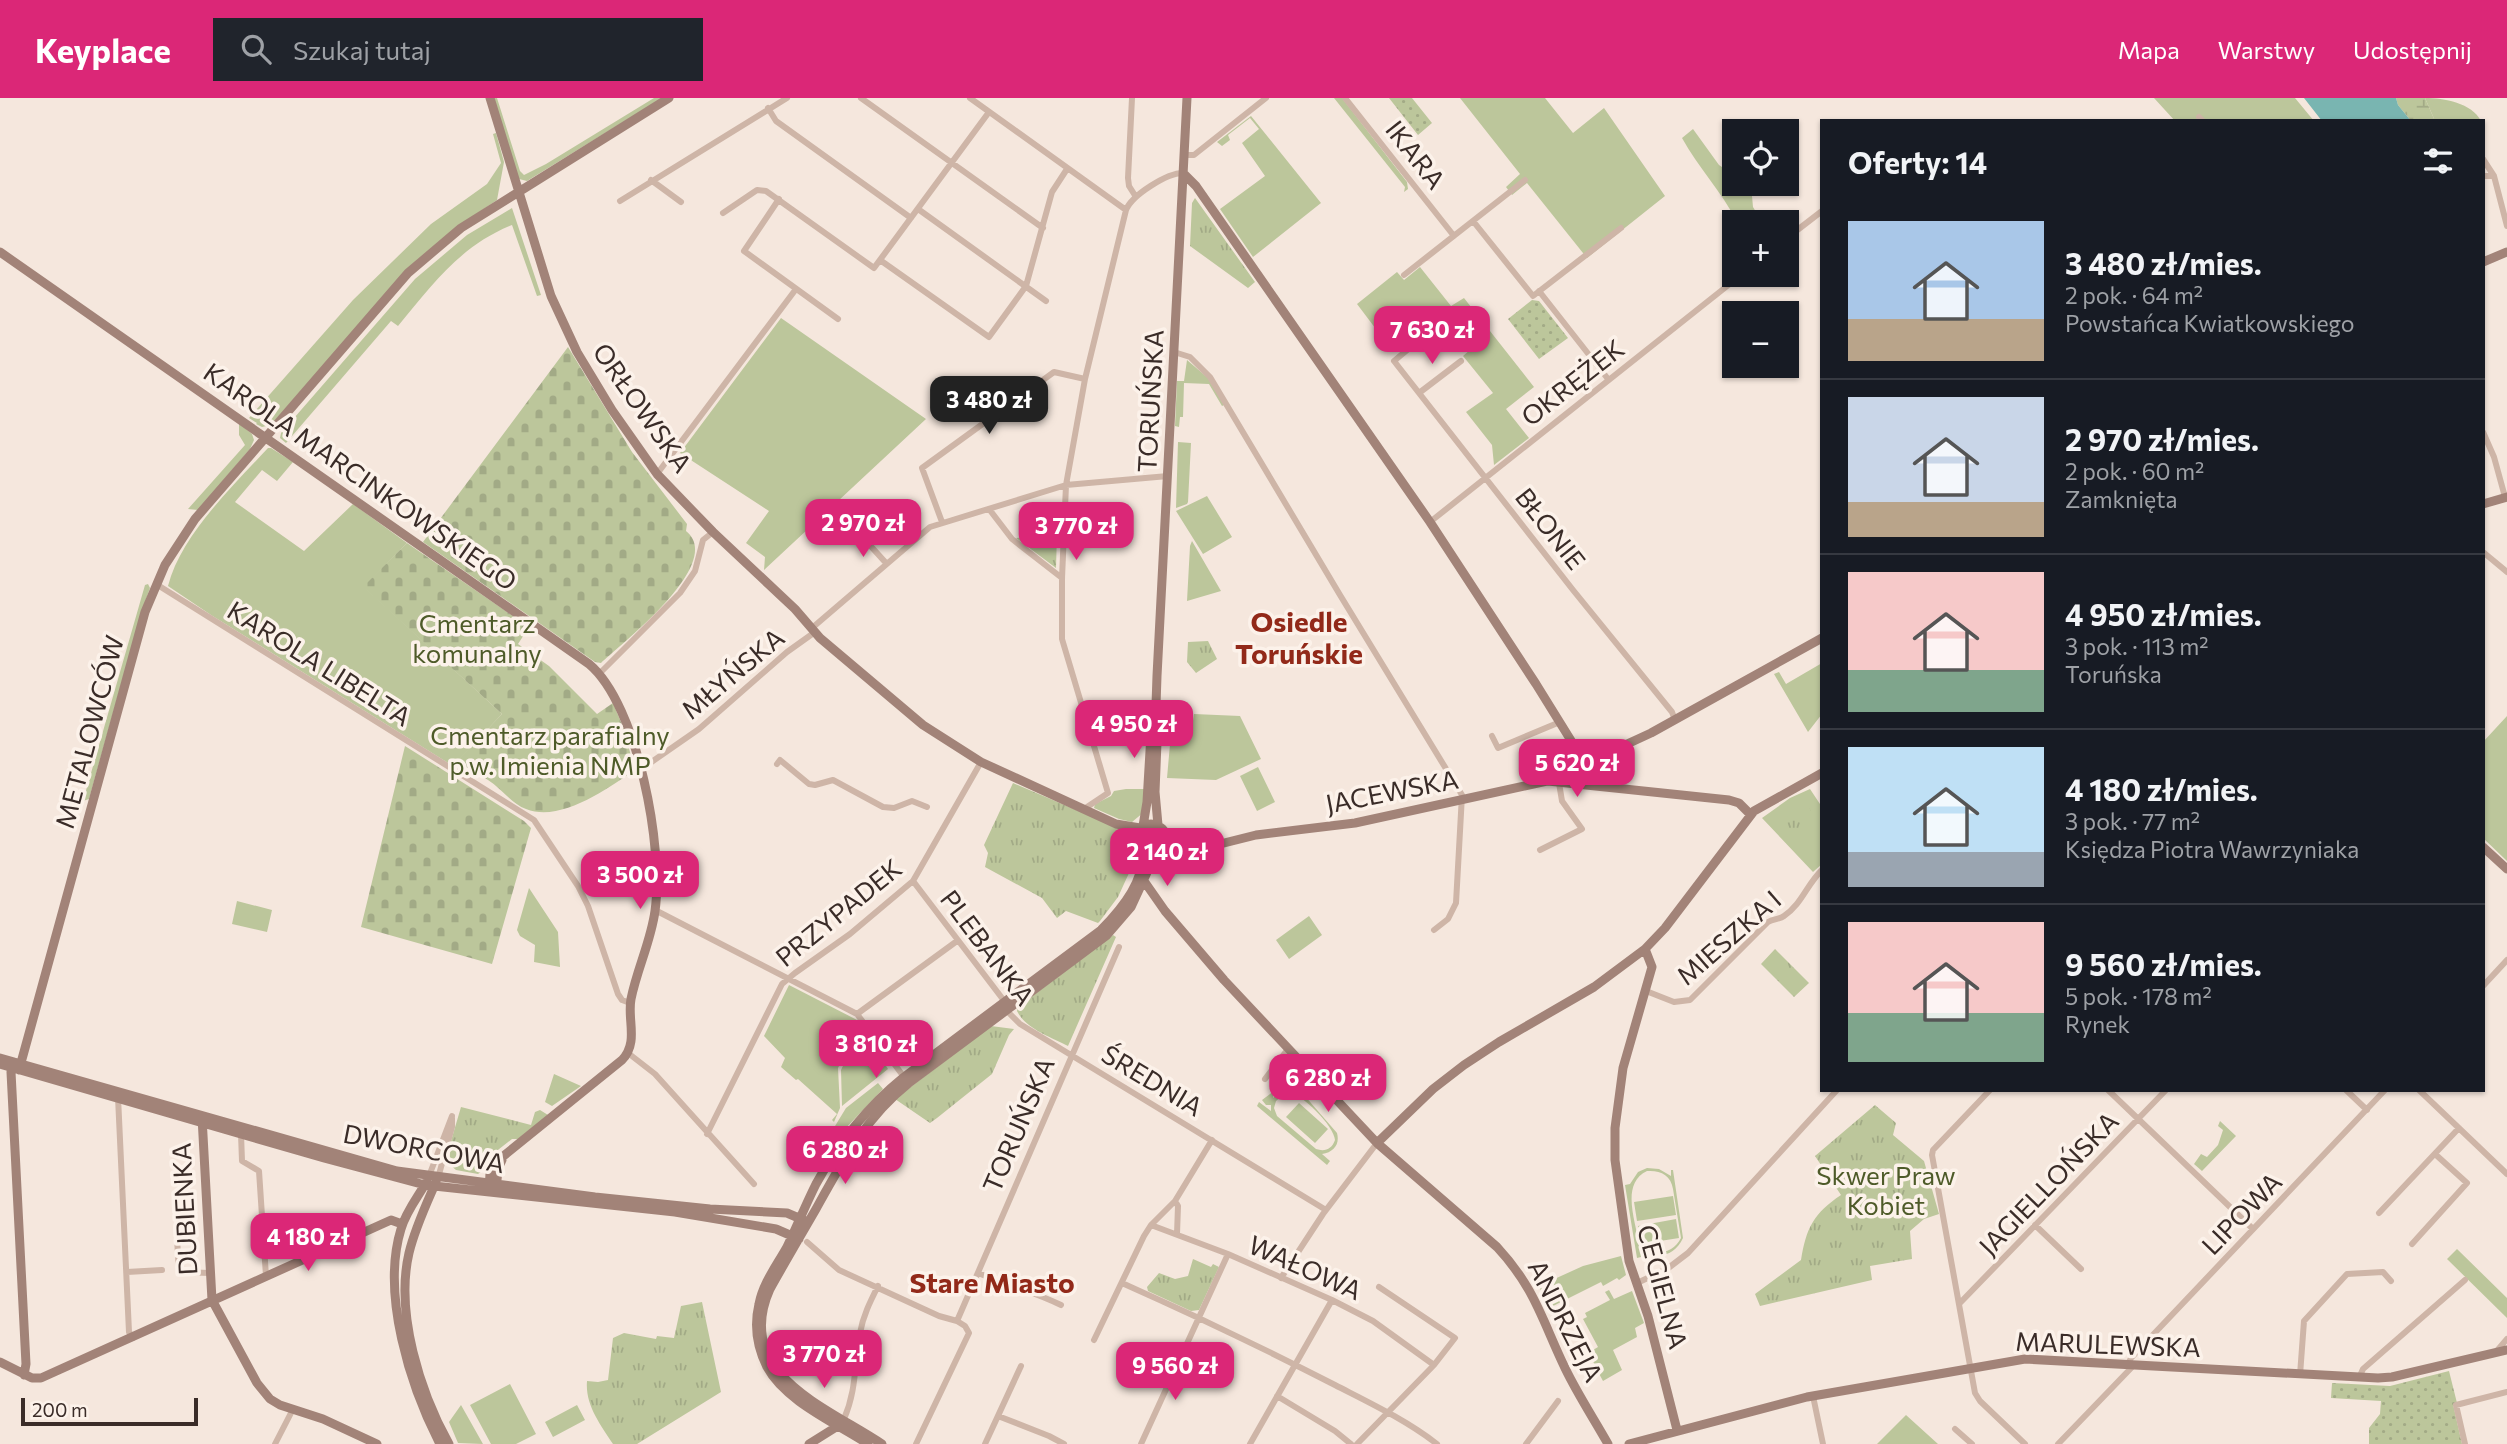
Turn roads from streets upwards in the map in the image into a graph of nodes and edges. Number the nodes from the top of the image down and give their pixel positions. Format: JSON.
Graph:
{"nodes":[{"id":1,"x":490,"y":98,"type":"edge"},
{"id":2,"x":669,"y":98,"type":"edge"},
{"id":3,"x":787,"y":98,"type":"edge"},
{"id":4,"x":861,"y":98,"type":"edge"},
{"id":5,"x":970,"y":98,"type":"edge"},
{"id":6,"x":1132,"y":98,"type":"edge"},
{"id":7,"x":1187,"y":98,"type":"edge"},
{"id":8,"x":1266,"y":98,"type":"edge"},
{"id":9,"x":1345,"y":98,"type":"edge"},
{"id":10,"x":768,"y":108,"type":"junction"},
{"id":11,"x":989,"y":112,"type":"junction"},
{"id":12,"x":1184,"y":155,"type":"junction"},
{"id":13,"x":2485,"y":162,"type":"edge"},
{"id":14,"x":951,"y":164,"type":"junction"},
{"id":15,"x":1067,"y":169,"type":"junction"},
{"id":16,"x":1184,"y":173,"type":"junction"},
{"id":17,"x":2485,"y":176,"type":"edge"},
{"id":18,"x":2494,"y":176,"type":"junction"},
{"id":19,"x":651,"y":180,"type":"junction"},
{"id":20,"x":1525,"y":180,"type":"dead end"},
{"id":21,"x":1200,"y":191,"type":"junction"},
{"id":22,"x":518,"y":192,"type":"junction"},
{"id":23,"x":1136,"y":197,"type":"junction"},
{"id":24,"x":1182,"y":197,"type":"junction"},
{"id":25,"x":779,"y":200,"type":"junction"},
{"id":26,"x":620,"y":201,"type":"dead end"},
{"id":27,"x":681,"y":202,"type":"dead end"},
{"id":28,"x":918,"y":209,"type":"junction"},
{"id":29,"x":1126,"y":210,"type":"junction"},
{"id":30,"x":723,"y":213,"type":"dead end"},
{"id":31,"x":1820,"y":213,"type":"edge"},
{"id":32,"x":911,"y":218,"type":"junction"},
{"id":33,"x":1473,"y":220,"type":"junction"},
{"id":34,"x":2507,"y":226,"type":"edge"},
{"id":35,"x":1042,"y":228,"type":"junction"},
{"id":36,"x":1621,"y":228,"type":"dead end"},
{"id":37,"x":1799,"y":229,"type":"edge"},
{"id":38,"x":1454,"y":236,"type":"junction"},
{"id":39,"x":0,"y":252,"type":"edge"},
{"id":40,"x":2507,"y":252,"type":"edge"},
{"id":41,"x":880,"y":260,"type":"junction"},
{"id":42,"x":2485,"y":261,"type":"edge"},
{"id":43,"x":1404,"y":275,"type":"dead end"},
{"id":44,"x":1026,"y":286,"type":"junction"},
{"id":45,"x":1726,"y":287,"type":"edge"},
{"id":46,"x":796,"y":289,"type":"junction"},
{"id":47,"x":1539,"y":291,"type":"junction"},
{"id":48,"x":1046,"y":301,"type":"dead end"},
{"id":49,"x":1448,"y":316,"type":"dead end"},
{"id":50,"x":838,"y":319,"type":"dead end"},
{"id":51,"x":1174,"y":352,"type":"junction"},
{"id":52,"x":1461,"y":361,"type":"dead end"},
{"id":53,"x":1085,"y":379,"type":"junction"},
{"id":54,"x":1608,"y":379,"type":"junction"},
{"id":55,"x":1419,"y":393,"type":"junction"},
{"id":56,"x":266,"y":436,"type":"junction"},
{"id":57,"x":2485,"y":437,"type":"edge"},
{"id":58,"x":657,"y":474,"type":"junction"},
{"id":59,"x":1168,"y":476,"type":"junction"},
{"id":60,"x":1485,"y":477,"type":"junction"},
{"id":61,"x":1066,"y":485,"type":"junction"},
{"id":62,"x":2506,"y":497,"type":"edge"},
{"id":63,"x":2485,"y":503,"type":"edge"},
{"id":64,"x":989,"y":509,"type":"junction"},
{"id":65,"x":942,"y":522,"type":"junction"},
{"id":66,"x":1430,"y":523,"type":"junction"},
{"id":67,"x":857,"y":531,"type":"dead end"},
{"id":68,"x":713,"y":532,"type":"junction"},
{"id":69,"x":2485,"y":554,"type":"edge"},
{"id":70,"x":886,"y":564,"type":"junction"},
{"id":71,"x":2507,"y":572,"type":"edge"},
{"id":72,"x":1062,"y":578,"type":"junction"},
{"id":73,"x":156,"y":584,"type":"junction"},
{"id":74,"x":814,"y":630,"type":"junction"},
{"id":75,"x":1820,"y":639,"type":"edge"},
{"id":76,"x":600,"y":673,"type":"junction"},
{"id":77,"x":1156,"y":705,"type":"junction"},
{"id":78,"x":1675,"y":720,"type":"junction"},
{"id":79,"x":1560,"y":722,"type":"junction"},
{"id":80,"x":1492,"y":736,"type":"dead end"},
{"id":81,"x":981,"y":762,"type":"junction"},
{"id":82,"x":777,"y":764,"type":"dead end"},
{"id":83,"x":1585,"y":764,"type":"junction"},
{"id":84,"x":640,"y":770,"type":"junction"},
{"id":85,"x":1820,"y":777,"type":"edge"},
{"id":86,"x":1546,"y":781,"type":"junction"},
{"id":87,"x":1559,"y":783,"type":"junction"},
{"id":88,"x":1597,"y":785,"type":"junction"},
{"id":89,"x":1463,"y":799,"type":"junction"},
{"id":90,"x":928,"y":807,"type":"dead end"},
{"id":91,"x":1084,"y":809,"type":"junction"},
{"id":92,"x":1751,"y":815,"type":"junction"},
{"id":93,"x":1116,"y":824,"type":"junction"},
{"id":94,"x":1158,"y":825,"type":"junction"},
{"id":95,"x":1142,"y":827,"type":"junction"},
{"id":96,"x":1135,"y":838,"type":"junction"},
{"id":97,"x":1167,"y":838,"type":"junction"},
{"id":98,"x":1187,"y":846,"type":"junction"},
{"id":99,"x":1164,"y":849,"type":"junction"},
{"id":100,"x":2485,"y":849,"type":"edge"},
{"id":101,"x":1540,"y":850,"type":"dead end"},
{"id":102,"x":1142,"y":853,"type":"junction"},
{"id":103,"x":1155,"y":855,"type":"junction"},
{"id":104,"x":2507,"y":869,"type":"edge"},
{"id":105,"x":1820,"y":872,"type":"edge"},
{"id":106,"x":913,"y":881,"type":"junction"},
{"id":107,"x":1144,"y":881,"type":"junction"},
{"id":108,"x":1131,"y":907,"type":"junction"},
{"id":109,"x":655,"y":910,"type":"junction"},
{"id":110,"x":1165,"y":911,"type":"junction"},
{"id":111,"x":1434,"y":930,"type":"dead end"},
{"id":112,"x":957,"y":941,"type":"junction"},
{"id":113,"x":1119,"y":947,"type":"dead end"},
{"id":114,"x":1646,"y":949,"type":"junction"},
{"id":115,"x":2507,"y":960,"type":"edge"},
{"id":116,"x":788,"y":979,"type":"junction"},
{"id":117,"x":2485,"y":984,"type":"edge"},
{"id":118,"x":1646,"y":991,"type":"junction"},
{"id":119,"x":630,"y":1003,"type":"junction"},
{"id":120,"x":1006,"y":1006,"type":"junction"},
{"id":121,"x":857,"y":1014,"type":"junction"},
{"id":122,"x":1288,"y":1049,"type":"junction"},
{"id":123,"x":628,"y":1053,"type":"junction"},
{"id":124,"x":1072,"y":1056,"type":"junction"},
{"id":125,"x":0,"y":1058,"type":"edge"},
{"id":126,"x":0,"y":1064,"type":"edge"},
{"id":127,"x":17,"y":1066,"type":"junction"},
{"id":128,"x":904,"y":1077,"type":"junction"},
{"id":129,"x":1265,"y":1079,"type":"dead end"},
{"id":130,"x":1835,"y":1092,"type":"edge"},
{"id":131,"x":1988,"y":1092,"type":"edge"},
{"id":132,"x":2110,"y":1092,"type":"edge"},
{"id":133,"x":2164,"y":1092,"type":"edge"},
{"id":134,"x":2348,"y":1092,"type":"edge"},
{"id":135,"x":2383,"y":1092,"type":"edge"},
{"id":136,"x":2421,"y":1092,"type":"edge"},
{"id":137,"x":119,"y":1095,"type":"junction"},
{"id":138,"x":2367,"y":1110,"type":"junction"},
{"id":139,"x":202,"y":1119,"type":"junction"},
{"id":140,"x":2138,"y":1119,"type":"junction"},
{"id":141,"x":2459,"y":1128,"type":"junction"},
{"id":142,"x":241,"y":1134,"type":"junction"},
{"id":143,"x":707,"y":1135,"type":"junction"},
{"id":144,"x":1212,"y":1140,"type":"junction"},
{"id":145,"x":445,"y":1143,"type":"dead end"},
{"id":146,"x":1377,"y":1143,"type":"junction"},
{"id":147,"x":2435,"y":1154,"type":"junction"},
{"id":148,"x":502,"y":1158,"type":"junction"},
{"id":149,"x":490,"y":1173,"type":"junction"},
{"id":150,"x":2507,"y":1174,"type":"edge"},
{"id":151,"x":400,"y":1179,"type":"junction"},
{"id":152,"x":431,"y":1181,"type":"junction"},
{"id":153,"x":477,"y":1181,"type":"junction"},
{"id":154,"x":754,"y":1184,"type":"dead end"},
{"id":155,"x":493,"y":1188,"type":"junction"},
{"id":156,"x":1175,"y":1201,"type":"junction"},
{"id":157,"x":409,"y":1210,"type":"junction"},
{"id":158,"x":1326,"y":1210,"type":"junction"},
{"id":159,"x":2379,"y":1213,"type":"dead end"},
{"id":160,"x":804,"y":1220,"type":"junction"},
{"id":161,"x":402,"y":1224,"type":"junction"},
{"id":162,"x":1152,"y":1225,"type":"junction"},
{"id":163,"x":2035,"y":1225,"type":"junction"},
{"id":164,"x":2253,"y":1229,"type":"junction"},
{"id":165,"x":1177,"y":1234,"type":"junction"},
{"id":166,"x":177,"y":1238,"type":"dead end"},
{"id":167,"x":799,"y":1239,"type":"junction"},
{"id":168,"x":2412,"y":1244,"type":"dead end"},
{"id":169,"x":1228,"y":1255,"type":"junction"},
{"id":170,"x":2081,"y":1269,"type":"dead end"},
{"id":171,"x":162,"y":1270,"type":"dead end"},
{"id":172,"x":127,"y":1272,"type":"junction"},
{"id":173,"x":210,"y":1273,"type":"junction"},
{"id":174,"x":978,"y":1273,"type":"junction"},
{"id":175,"x":266,"y":1276,"type":"junction"},
{"id":176,"x":1281,"y":1278,"type":"junction"},
{"id":177,"x":2465,"y":1280,"type":"dead end"},
{"id":178,"x":2391,"y":1281,"type":"dead end"},
{"id":179,"x":1122,"y":1283,"type":"junction"},
{"id":180,"x":1637,"y":1283,"type":"junction"},
{"id":181,"x":878,"y":1286,"type":"junction"},
{"id":182,"x":1380,"y":1287,"type":"dead end"},
{"id":183,"x":212,"y":1300,"type":"junction"},
{"id":184,"x":1332,"y":1300,"type":"junction"},
{"id":185,"x":1959,"y":1304,"type":"junction"},
{"id":186,"x":1061,"y":1305,"type":"dead end"},
{"id":187,"x":1198,"y":1317,"type":"junction"},
{"id":188,"x":957,"y":1321,"type":"junction"},
{"id":189,"x":132,"y":1338,"type":"junction"},
{"id":190,"x":2507,"y":1339,"type":"edge"},
{"id":191,"x":1094,"y":1340,"type":"dead end"},
{"id":192,"x":2507,"y":1350,"type":"edge"},
{"id":193,"x":2495,"y":1353,"type":"junction"},
{"id":194,"x":0,"y":1362,"type":"edge"},
{"id":195,"x":2114,"y":1363,"type":"junction"},
{"id":196,"x":2131,"y":1364,"type":"junction"},
{"id":197,"x":1296,"y":1365,"type":"junction"},
{"id":198,"x":1434,"y":1365,"type":"junction"},
{"id":199,"x":1021,"y":1366,"type":"dead end"},
{"id":200,"x":1970,"y":1368,"type":"junction"},
{"id":201,"x":24,"y":1375,"type":"junction"},
{"id":202,"x":2123,"y":1375,"type":"junction"},
{"id":203,"x":2300,"y":1375,"type":"junction"},
{"id":204,"x":2359,"y":1378,"type":"junction"},
{"id":205,"x":2507,"y":1392,"type":"edge"},
{"id":206,"x":1277,"y":1396,"type":"junction"},
{"id":207,"x":1813,"y":1396,"type":"junction"},
{"id":208,"x":1558,"y":1401,"type":"dead end"},
{"id":209,"x":293,"y":1409,"type":"junction"},
{"id":210,"x":1388,"y":1412,"type":"junction"},
{"id":211,"x":431,"y":1416,"type":"junction"},
{"id":212,"x":998,"y":1416,"type":"junction"},
{"id":213,"x":842,"y":1423,"type":"junction"},
{"id":214,"x":1955,"y":1429,"type":"dead end"},
{"id":215,"x":1677,"y":1430,"type":"junction"},
{"id":216,"x":1632,"y":1443,"type":"edge"},
{"id":217,"x":275,"y":1444,"type":"edge"},
{"id":218,"x":377,"y":1444,"type":"edge"},
{"id":219,"x":440,"y":1444,"type":"edge"},
{"id":220,"x":449,"y":1444,"type":"edge"},
{"id":221,"x":808,"y":1444,"type":"edge"},
{"id":222,"x":868,"y":1444,"type":"edge"},
{"id":223,"x":881,"y":1444,"type":"edge"},
{"id":224,"x":916,"y":1444,"type":"edge"},
{"id":225,"x":985,"y":1444,"type":"edge"},
{"id":226,"x":1064,"y":1444,"type":"edge"},
{"id":227,"x":1140,"y":1444,"type":"edge"},
{"id":228,"x":1250,"y":1444,"type":"edge"},
{"id":229,"x":1351,"y":1444,"type":"edge"},
{"id":230,"x":1357,"y":1444,"type":"edge"},
{"id":231,"x":1437,"y":1444,"type":"edge"},
{"id":232,"x":1525,"y":1444,"type":"edge"},
{"id":233,"x":1608,"y":1444,"type":"edge"},
{"id":234,"x":1823,"y":1444,"type":"edge"},
{"id":235,"x":1972,"y":1444,"type":"edge"},
{"id":236,"x":2025,"y":1444,"type":"edge"},
{"id":237,"x":2058,"y":1444,"type":"edge"},
{"id":238,"x":2465,"y":1444,"type":"edge"}],
"edges":[{"from":1,"to":22,"type":"street","name":"ORŁOWSKA"},
{"from":2,"to":22,"type":"street","name":"METALOWCÓW"},
{"from":3,"to":10,"type":"street"},
{"from":4,"to":14,"type":"street"},
{"from":5,"to":11,"type":"street"},
{"from":6,"to":23,"type":"street"},
{"from":7,"to":12,"type":"street","name":"TORUŃSKA"},
{"from":8,"to":12,"type":"street"},
{"from":9,"to":38,"type":"street","name":"IKARA"},
{"from":10,"to":19,"type":"street"},
{"from":10,"to":32,"type":"street"},
{"from":11,"to":14,"type":"street"},
{"from":11,"to":15,"type":"street"},
{"from":12,"to":16,"type":"street","name":"TORUŃSKA"},
{"from":13,"to":18,"type":"street"},
{"from":14,"to":28,"type":"street"},
{"from":14,"to":35,"type":"street"},
{"from":15,"to":29,"type":"street"},
{"from":15,"to":35,"type":"street"},
{"from":16,"to":21,"type":"street"},
{"from":16,"to":23,"type":"street"},
{"from":16,"to":24,"type":"street","name":"TORUŃSKA"},
{"from":17,"to":18,"type":"street"},
{"from":18,"to":34,"type":"street"},
{"from":19,"to":26,"type":"street"},
{"from":19,"to":27,"type":"street"},
{"from":20,"to":33,"type":"street"},
{"from":21,"to":24,"type":"street"},
{"from":21,"to":66,"type":"street"},
{"from":22,"to":56,"type":"street","name":"METALOWCÓW"},
{"from":22,"to":58,"type":"street","name":"ORŁOWSKA"},
{"from":23,"to":29,"type":"street"},
{"from":24,"to":51,"type":"street","name":"TORUŃSKA"},
{"from":25,"to":30,"type":"street"},
{"from":25,"to":41,"type":"street"},
{"from":25,"to":46,"type":"street"},
{"from":28,"to":32,"type":"street"},
{"from":28,"to":44,"type":"street"},
{"from":29,"to":53,"type":"street"},
{"from":31,"to":37,"type":"street"},
{"from":32,"to":41,"type":"street"},
{"from":33,"to":38,"type":"street"},
{"from":33,"to":47,"type":"street"},
{"from":35,"to":44,"type":"street"},
{"from":36,"to":47,"type":"street"},
{"from":38,"to":43,"type":"street"},
{"from":39,"to":56,"type":"street","name":"KAROLA MARCINKOWSKIEGO"},
{"from":40,"to":42,"type":"street"},
{"from":41,"to":44,"type":"street"},
{"from":44,"to":48,"type":"street"},
{"from":45,"to":54,"type":"street","name":"OKRĘŻEK"},
{"from":46,"to":50,"type":"street"},
{"from":46,"to":58,"type":"street"},
{"from":47,"to":54,"type":"street"},
{"from":49,"to":55,"type":"street","name":"BŁONIE"},
{"from":51,"to":59,"type":"street","name":"TORUŃSKA"},
{"from":51,"to":89,"type":"street"},
{"from":52,"to":55,"type":"street"},
{"from":53,"to":61,"type":"street"},
{"from":53,"to":65,"type":"street"},
{"from":54,"to":60,"type":"street","name":"OKRĘŻEK"},
{"from":55,"to":60,"type":"street","name":"BŁONIE"},
{"from":56,"to":73,"type":"street","name":"METALOWCÓW"},
{"from":56,"to":76,"type":"street","name":"KAROLA MARCINKOWSKIEGO"},
{"from":57,"to":62,"type":"street"},
{"from":58,"to":68,"type":"street","name":"ORŁOWSKA"},
{"from":59,"to":61,"type":"street","name":"MŁYŃSKA"},
{"from":59,"to":77,"type":"street","name":"TORUŃSKA"},
{"from":60,"to":66,"type":"street","name":"OKRĘŻEK"},
{"from":60,"to":78,"type":"street","name":"BŁONIE"},
{"from":61,"to":64,"type":"street","name":"MŁYŃSKA"},
{"from":61,"to":72,"type":"street"},
{"from":62,"to":63,"type":"street"},
{"from":64,"to":65,"type":"street","name":"MŁYŃSKA"},
{"from":64,"to":72,"type":"street"},
{"from":65,"to":70,"type":"street","name":"MŁYŃSKA"},
{"from":66,"to":79,"type":"street"},
{"from":67,"to":70,"type":"street"},
{"from":68,"to":74,"type":"street","name":"ORŁOWSKA"},
{"from":68,"to":76,"type":"street"},
{"from":69,"to":71,"type":"street"},
{"from":70,"to":74,"type":"street","name":"MŁYŃSKA"},
{"from":72,"to":91,"type":"street"},
{"from":73,"to":119,"type":"street","name":"KAROLA LIBELTA"},
{"from":73,"to":127,"type":"street","name":"METALOWCÓW"},
{"from":74,"to":81,"type":"street","name":"ORŁOWSKA"},
{"from":74,"to":84,"type":"street","name":"MŁYŃSKA"},
{"from":75,"to":78,"type":"street","name":"JACEWSKA"},
{"from":76,"to":84,"type":"street","name":"KAROLA MARCINKOWSKIEGO"},
{"from":77,"to":94,"type":"street","name":"TORUŃSKA"},
{"from":77,"to":95,"type":"street","name":"TORUŃSKA"},
{"from":78,"to":83,"type":"street","name":"JACEWSKA"},
{"from":79,"to":80,"type":"street"},
{"from":79,"to":83,"type":"street"},
{"from":81,"to":91,"type":"street","name":"ORŁOWSKA"},
{"from":81,"to":106,"type":"street","name":"PRZYPADEK"},
{"from":82,"to":90,"type":"street"},
{"from":83,"to":86,"type":"street","name":"JACEWSKA"},
{"from":83,"to":88,"type":"street"},
{"from":84,"to":109,"type":"street","name":"KAROLA MARCINKOWSKIEGO"},
{"from":85,"to":92,"type":"street"},
{"from":86,"to":87,"type":"street"},
{"from":86,"to":89,"type":"street","name":"JACEWSKA"},
{"from":87,"to":88,"type":"street"},
{"from":87,"to":101,"type":"street"},
{"from":88,"to":92,"type":"street"},
{"from":89,"to":98,"type":"street","name":"JACEWSKA"},
{"from":89,"to":111,"type":"street"},
{"from":91,"to":93,"type":"street","name":"ORŁOWSKA"},
{"from":92,"to":114,"type":"street"},
{"from":93,"to":95,"type":"street","name":"ORŁOWSKA"},
{"from":93,"to":96,"type":"street","name":"ORŁOWSKA"},
{"from":94,"to":95,"type":"street"},
{"from":94,"to":97,"type":"street"},
{"from":95,"to":96,"type":"street"},
{"from":96,"to":102,"type":"street"},
{"from":97,"to":98,"type":"street","name":"JACEWSKA"},
{"from":97,"to":99,"type":"street"},
{"from":98,"to":99,"type":"street","name":"JACEWSKA"},
{"from":99,"to":103,"type":"street"},
{"from":100,"to":104,"type":"street"},
{"from":102,"to":103,"type":"street"},
{"from":102,"to":120,"type":"street"},
{"from":103,"to":107,"type":"street"},
{"from":105,"to":118,"type":"street","name":"MIESZKA I"},
{"from":106,"to":112,"type":"street","name":"PLEBANKA"},
{"from":106,"to":116,"type":"street","name":"PRZYPADEK"},
{"from":107,"to":108,"type":"street"},
{"from":107,"to":110,"type":"street","name":"ANDRZEJA"},
{"from":108,"to":110,"type":"street"},
{"from":108,"to":120,"type":"street"},
{"from":109,"to":116,"type":"street"},
{"from":109,"to":119,"type":"street","name":"KAROLA MARCINKOWSKIEGO"},
{"from":110,"to":122,"type":"street","name":"ANDRZEJA"},
{"from":112,"to":120,"type":"street","name":"PLEBANKA"},
{"from":112,"to":121,"type":"street"},
{"from":113,"to":124,"type":"street","name":"TORUŃSKA"},
{"from":114,"to":118,"type":"street","name":"CEGIELNA"},
{"from":114,"to":146,"type":"street"},
{"from":115,"to":117,"type":"street"},
{"from":116,"to":121,"type":"street"},
{"from":116,"to":143,"type":"street","name":"PRZYPADEK"},
{"from":118,"to":180,"type":"street","name":"CEGIELNA"},
{"from":119,"to":123,"type":"street","name":"KAROLA MARCINKOWSKIEGO"},
{"from":120,"to":124,"type":"street","name":"PLEBANKA"},
{"from":120,"to":128,"type":"street"},
{"from":120,"to":160,"type":"street"},
{"from":121,"to":128,"type":"street"},
{"from":122,"to":129,"type":"street"},
{"from":122,"to":146,"type":"street","name":"ANDRZEJA"},
{"from":123,"to":143,"type":"street"},
{"from":123,"to":148,"type":"street"},
{"from":124,"to":144,"type":"street","name":"ŚREDNIA"},
{"from":124,"to":174,"type":"street","name":"TORUŃSKA"},
{"from":125,"to":127,"type":"street","name":"DWORCOWA"},
{"from":126,"to":127,"type":"street","name":"DWORCOWA"},
{"from":127,"to":137,"type":"street","name":"DWORCOWA"},
{"from":127,"to":201,"type":"street","name":"METALOWCÓW"},
{"from":128,"to":160,"type":"street"},
{"from":130,"to":180,"type":"street"},
{"from":131,"to":185,"type":"street"},
{"from":132,"to":140,"type":"street"},
{"from":133,"to":140,"type":"street","name":"JAGIELLOŃSKA"},
{"from":134,"to":138,"type":"street"},
{"from":135,"to":138,"type":"street","name":"LIPOWA"},
{"from":136,"to":141,"type":"street"},
{"from":137,"to":139,"type":"street","name":"DWORCOWA"},
{"from":137,"to":172,"type":"street"},
{"from":138,"to":164,"type":"street","name":"LIPOWA"},
{"from":139,"to":142,"type":"street","name":"DWORCOWA"},
{"from":139,"to":152,"type":"street","name":"DWORCOWA"},
{"from":139,"to":173,"type":"street","name":"DUBIENKA"},
{"from":140,"to":163,"type":"street","name":"JAGIELLOŃSKA"},
{"from":140,"to":164,"type":"street"},
{"from":141,"to":147,"type":"street"},
{"from":141,"to":150,"type":"street"},
{"from":142,"to":151,"type":"street","name":"DWORCOWA"},
{"from":142,"to":175,"type":"street"},
{"from":143,"to":154,"type":"street"},
{"from":144,"to":156,"type":"street"},
{"from":144,"to":158,"type":"street","name":"ŚREDNIA"},
{"from":145,"to":152,"type":"street"},
{"from":146,"to":158,"type":"street"},
{"from":146,"to":233,"type":"street","name":"ANDRZEJA"},
{"from":147,"to":159,"type":"street"},
{"from":147,"to":168,"type":"street"},
{"from":148,"to":149,"type":"street"},
{"from":148,"to":155,"type":"street"},
{"from":149,"to":153,"type":"street"},
{"from":149,"to":155,"type":"street"},
{"from":151,"to":152,"type":"street","name":"DWORCOWA"},
{"from":151,"to":157,"type":"street"},
{"from":152,"to":153,"type":"street","name":"DWORCOWA"},
{"from":152,"to":155,"type":"street","name":"DWORCOWA"},
{"from":152,"to":157,"type":"street"},
{"from":152,"to":211,"type":"street"},
{"from":153,"to":155,"type":"street","name":"DWORCOWA"},
{"from":155,"to":160,"type":"street","name":"DWORCOWA"},
{"from":155,"to":167,"type":"street","name":"DWORCOWA"},
{"from":156,"to":162,"type":"street"},
{"from":156,"to":165,"type":"street"},
{"from":157,"to":161,"type":"street"},
{"from":158,"to":176,"type":"street"},
{"from":160,"to":167,"type":"street"},
{"from":161,"to":175,"type":"street"},
{"from":161,"to":211,"type":"street"},
{"from":162,"to":165,"type":"street","name":"WAŁOWA"},
{"from":162,"to":179,"type":"street"},
{"from":163,"to":170,"type":"street"},
{"from":163,"to":185,"type":"street","name":"JAGIELLOŃSKA"},
{"from":164,"to":196,"type":"street","name":"LIPOWA"},
{"from":165,"to":169,"type":"street","name":"WAŁOWA"},
{"from":166,"to":173,"type":"street"},
{"from":167,"to":181,"type":"street"},
{"from":167,"to":213,"type":"street"},
{"from":169,"to":176,"type":"street","name":"WAŁOWA"},
{"from":169,"to":187,"type":"street"},
{"from":171,"to":172,"type":"street"},
{"from":172,"to":189,"type":"street"},
{"from":173,"to":183,"type":"street","name":"DUBIENKA"},
{"from":174,"to":186,"type":"street"},
{"from":174,"to":188,"type":"street","name":"TORUŃSKA"},
{"from":175,"to":183,"type":"street"},
{"from":176,"to":184,"type":"street","name":"WAŁOWA"},
{"from":177,"to":204,"type":"street"},
{"from":178,"to":203,"type":"street"},
{"from":179,"to":187,"type":"street"},
{"from":179,"to":191,"type":"street"},
{"from":180,"to":215,"type":"street","name":"CEGIELNA"},
{"from":181,"to":188,"type":"street"},
{"from":181,"to":213,"type":"street"},
{"from":182,"to":198,"type":"street"},
{"from":183,"to":189,"type":"street"},
{"from":183,"to":209,"type":"street"},
{"from":184,"to":197,"type":"street"},
{"from":184,"to":198,"type":"street","name":"WAŁOWA"},
{"from":185,"to":200,"type":"street"},
{"from":187,"to":197,"type":"street"},
{"from":187,"to":227,"type":"street"},
{"from":188,"to":224,"type":"street"},
{"from":189,"to":201,"type":"street"},
{"from":190,"to":193,"type":"street"},
{"from":192,"to":193,"type":"street","name":"MARULEWSKA"},
{"from":193,"to":204,"type":"street","name":"MARULEWSKA"},
{"from":194,"to":201,"type":"street"},
{"from":195,"to":196,"type":"street","name":"MARULEWSKA"},
{"from":195,"to":200,"type":"street","name":"MARULEWSKA"},
{"from":195,"to":202,"type":"street"},
{"from":196,"to":202,"type":"street","name":"LIPOWA"},
{"from":196,"to":203,"type":"street","name":"MARULEWSKA"},
{"from":197,"to":206,"type":"street"},
{"from":197,"to":210,"type":"street"},
{"from":198,"to":210,"type":"street"},
{"from":199,"to":212,"type":"street"},
{"from":200,"to":207,"type":"street","name":"MARULEWSKA"},
{"from":200,"to":236,"type":"street"},
{"from":202,"to":237,"type":"street","name":"LIPOWA"},
{"from":203,"to":204,"type":"street","name":"MARULEWSKA"},
{"from":205,"to":238,"type":"street"},
{"from":206,"to":228,"type":"street"},
{"from":206,"to":229,"type":"street"},
{"from":207,"to":215,"type":"street","name":"MARULEWSKA"},
{"from":207,"to":234,"type":"street"},
{"from":208,"to":232,"type":"street"},
{"from":209,"to":217,"type":"street"},
{"from":209,"to":218,"type":"street"},
{"from":210,"to":230,"type":"street"},
{"from":210,"to":231,"type":"street"},
{"from":211,"to":219,"type":"street"},
{"from":211,"to":220,"type":"street"},
{"from":212,"to":225,"type":"street"},
{"from":212,"to":226,"type":"street"},
{"from":213,"to":221,"type":"street"},
{"from":213,"to":222,"type":"street"},
{"from":213,"to":223,"type":"street"},
{"from":214,"to":235,"type":"street"},
{"from":215,"to":216,"type":"street","name":"MARULEWSKA"}]}
